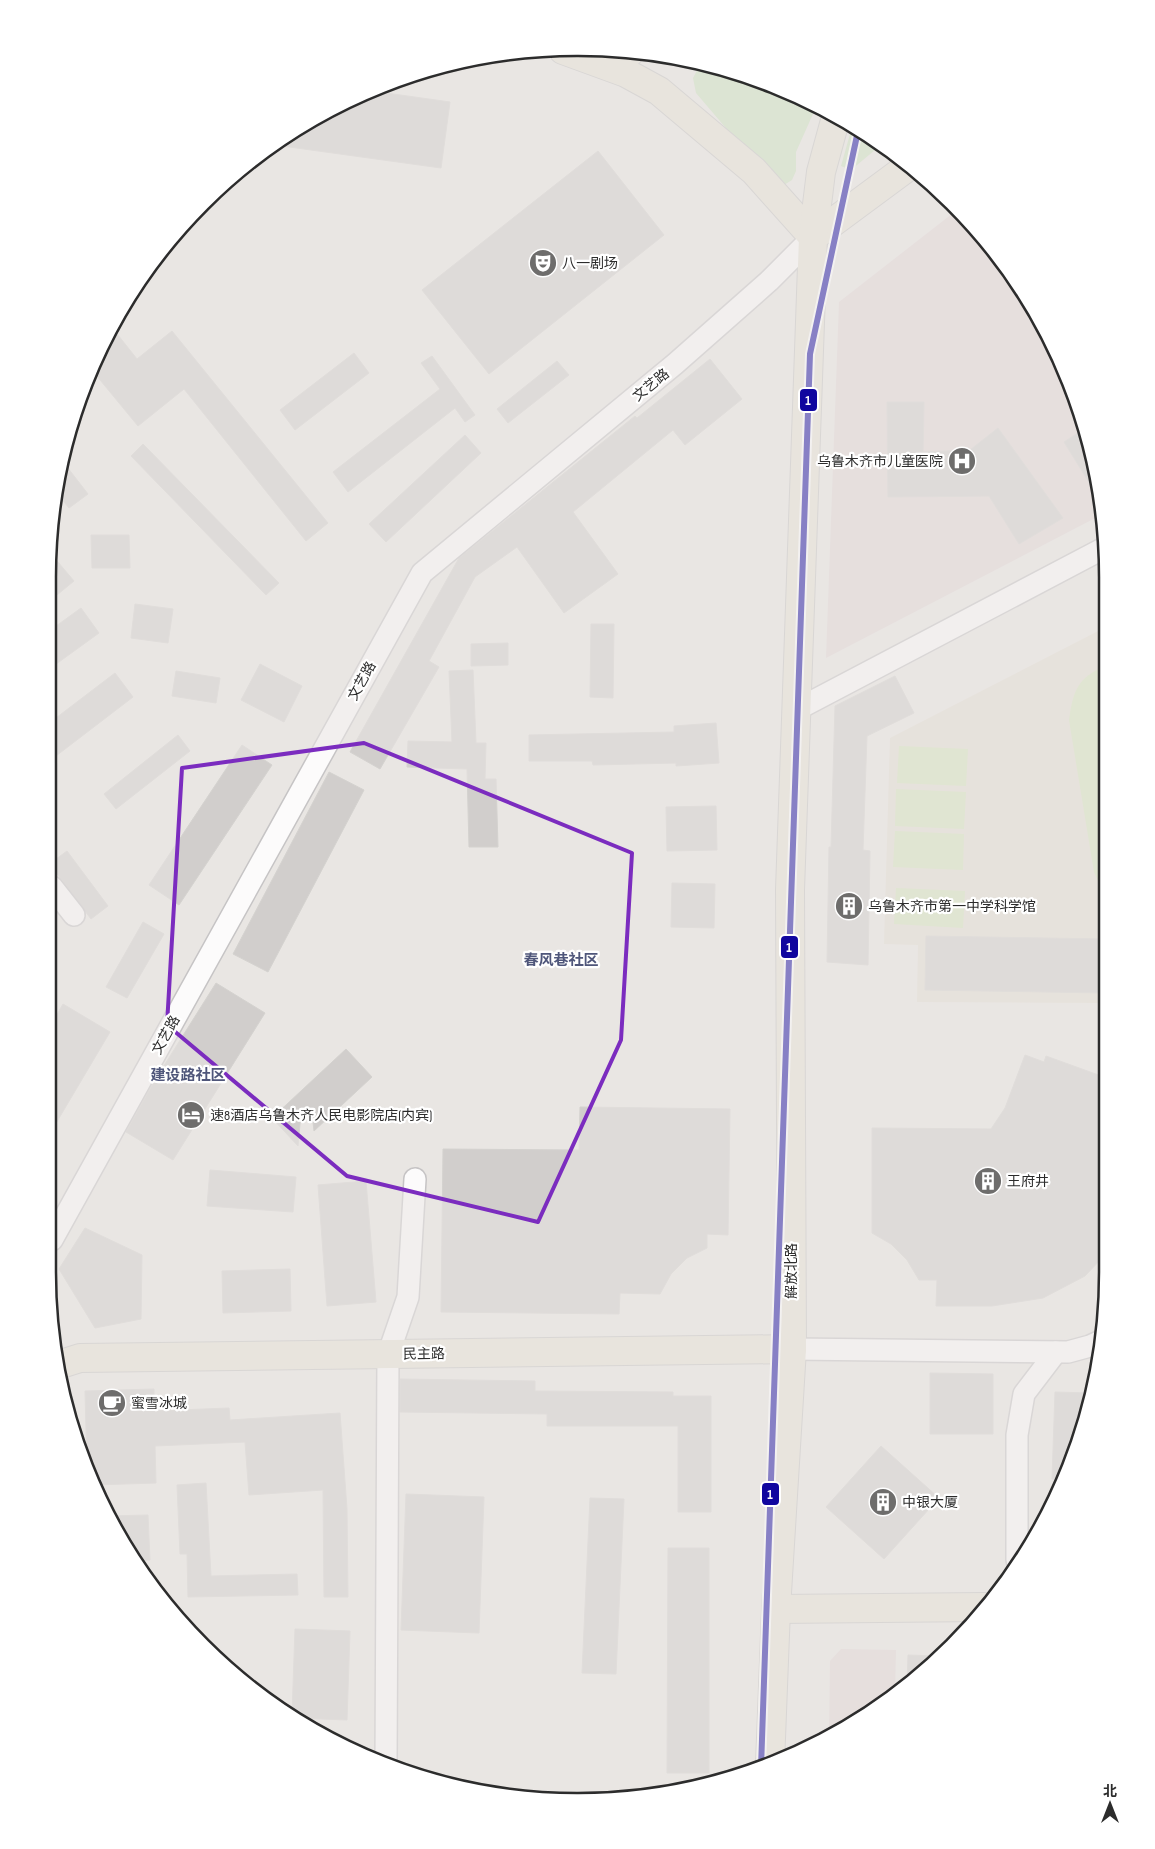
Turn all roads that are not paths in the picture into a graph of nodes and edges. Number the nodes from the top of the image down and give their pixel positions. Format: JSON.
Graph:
{"nodes":[{"id":1,"x":599,"y":57,"type":"edge"},
{"id":2,"x":628,"y":62,"type":"edge"},
{"id":3,"x":834,"y":124,"type":"edge"},
{"id":4,"x":903,"y":171,"type":"edge"},
{"id":5,"x":813,"y":237,"type":"junction"},
{"id":6,"x":1098,"y":551,"type":"edge"},
{"id":7,"x":796,"y":710,"type":"junction"},
{"id":8,"x":56,"y":892,"type":"edge"},
{"id":9,"x":74,"y":915,"type":"dead end"},
{"id":10,"x":414,"y":1179,"type":"dead end"},
{"id":11,"x":56,"y":1233,"type":"edge"},
{"id":12,"x":1093,"y":1344,"type":"edge"},
{"id":13,"x":792,"y":1349,"type":"junction"},
{"id":14,"x":1056,"y":1352,"type":"junction"},
{"id":15,"x":388,"y":1355,"type":"junction"},
{"id":16,"x":64,"y":1363,"type":"edge"},
{"id":17,"x":1017,"y":1551,"type":"edge"},
{"id":18,"x":975,"y":1608,"type":"edge"},
{"id":19,"x":776,"y":1609,"type":"junction"},
{"id":20,"x":386,"y":1756,"type":"edge"},
{"id":21,"x":770,"y":1756,"type":"edge"}],
"edges":[{"from":1,"to":2,"type":"main road"},
{"from":2,"to":5,"type":"main road"},
{"from":3,"to":5,"type":"main road","name":"解放北路"},
{"from":4,"to":5,"type":"main road"},
{"from":5,"to":7,"type":"main road","name":"解放北路"},
{"from":5,"to":11,"type":"street","name":"文艺路"},
{"from":6,"to":7,"type":"street"},
{"from":7,"to":13,"type":"main road","name":"解放北路"},
{"from":8,"to":9,"type":"street"},
{"from":10,"to":15,"type":"street"},
{"from":12,"to":14,"type":"street"},
{"from":13,"to":14,"type":"street"},
{"from":13,"to":15,"type":"main road","name":"民主路"},
{"from":13,"to":19,"type":"main road","name":"解放北路"},
{"from":14,"to":17,"type":"street"},
{"from":15,"to":16,"type":"main road","name":"民主路"},
{"from":15,"to":20,"type":"street"},
{"from":18,"to":19,"type":"main road"},
{"from":19,"to":21,"type":"main road","name":"解放北路"}]}
